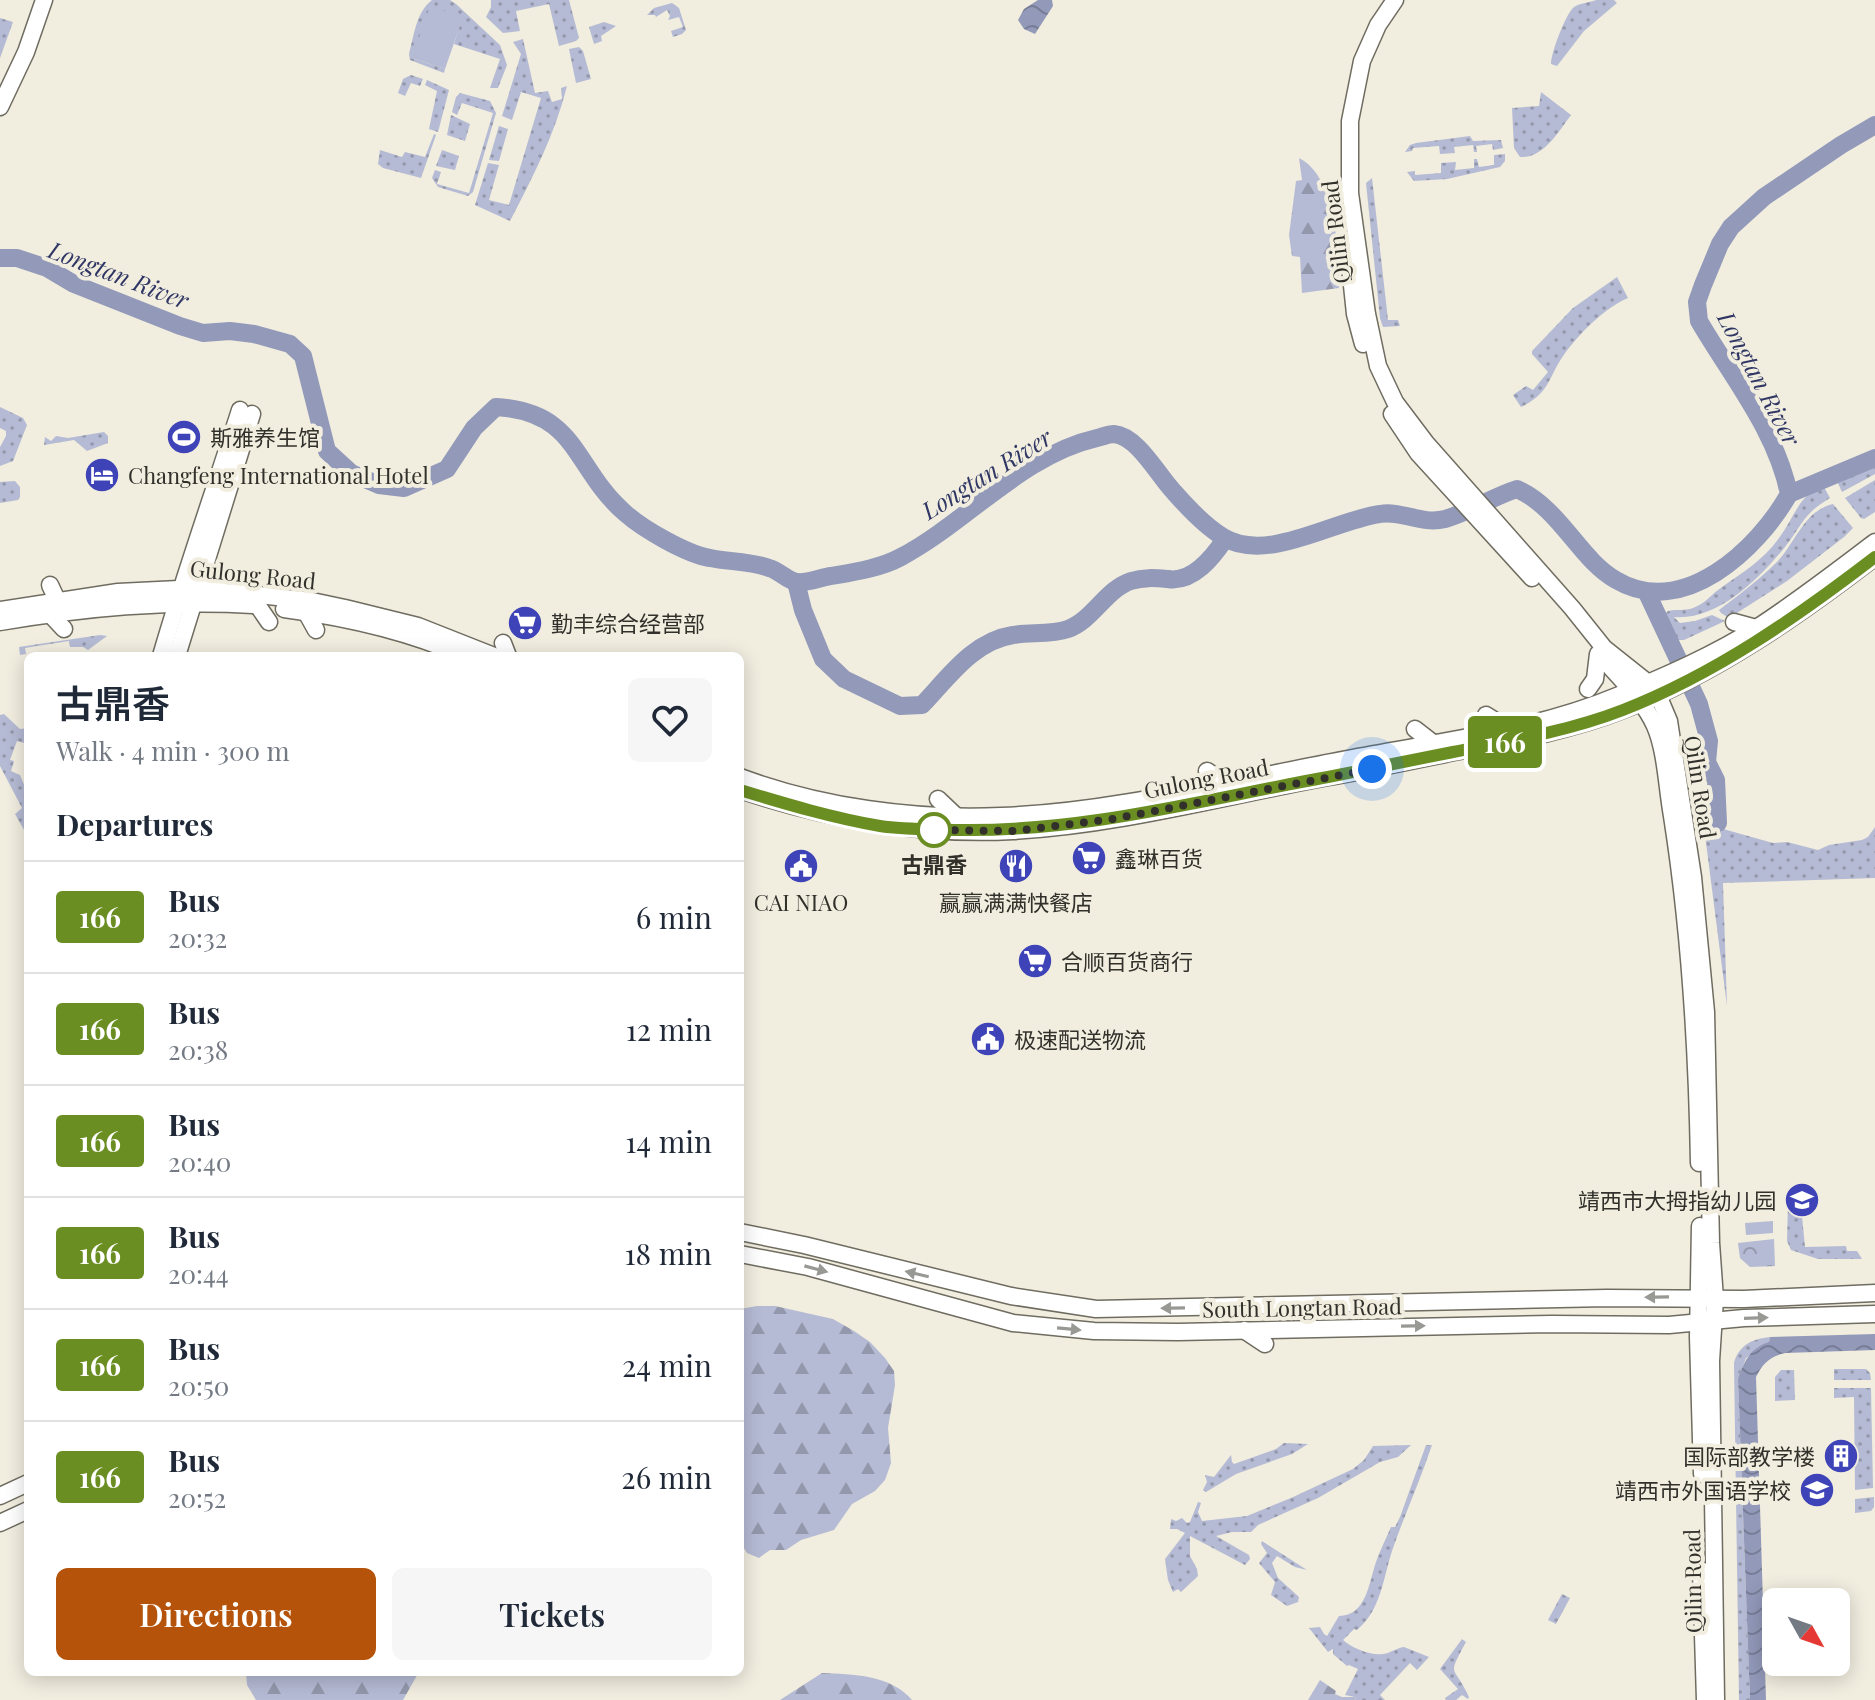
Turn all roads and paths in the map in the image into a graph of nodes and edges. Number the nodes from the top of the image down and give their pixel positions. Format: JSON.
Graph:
{"nodes":[{"id":1,"x":37,"y":0,"type":"edge"},
{"id":2,"x":44,"y":0,"type":"edge"},
{"id":3,"x":1382,"y":0,"type":"edge"},
{"id":4,"x":1395,"y":0,"type":"edge"},
{"id":5,"x":0,"y":95,"type":"edge"},
{"id":6,"x":0,"y":107,"type":"edge"},
{"id":7,"x":1456,"y":486,"type":"junction"},
{"id":8,"x":1495,"y":529,"type":"junction"},
{"id":9,"x":1875,"y":542,"type":"edge"},
{"id":10,"x":1875,"y":557,"type":"edge"},
{"id":11,"x":305,"y":584,"type":"dead end"},
{"id":12,"x":25,"y":589,"type":"dead end"},
{"id":13,"x":178,"y":595,"type":"junction"},
{"id":14,"x":197,"y":596,"type":"junction"},
{"id":15,"x":372,"y":597,"type":"dead end"},
{"id":16,"x":53,"y":599,"type":"junction"},
{"id":17,"x":35,"y":604,"type":"junction"},
{"id":18,"x":258,"y":606,"type":"junction"},
{"id":19,"x":309,"y":606,"type":"junction"},
{"id":20,"x":0,"y":610,"type":"edge"},
{"id":21,"x":379,"y":616,"type":"junction"},
{"id":22,"x":343,"y":619,"type":"junction"},
{"id":23,"x":0,"y":622,"type":"edge"},
{"id":24,"x":269,"y":622,"type":"dead end"},
{"id":25,"x":1734,"y":622,"type":"dead end"},
{"id":26,"x":1783,"y":626,"type":"junction"},
{"id":27,"x":1756,"y":628,"type":"junction"},
{"id":28,"x":64,"y":629,"type":"dead end"},
{"id":29,"x":316,"y":630,"type":"dead end"},
{"id":30,"x":1801,"y":630,"type":"dead end"},
{"id":31,"x":429,"y":636,"type":"edge"},
{"id":32,"x":355,"y":637,"type":"dead end"},
{"id":33,"x":1740,"y":651,"type":"junction"},
{"id":34,"x":162,"y":652,"type":"edge"},
{"id":35,"x":178,"y":652,"type":"edge"},
{"id":36,"x":457,"y":652,"type":"edge"},
{"id":37,"x":502,"y":652,"type":"edge"},
{"id":38,"x":1598,"y":654,"type":"junction"},
{"id":39,"x":1757,"y":657,"type":"dead end"},
{"id":40,"x":1684,"y":673,"type":"junction"},
{"id":41,"x":1588,"y":689,"type":"dead end"},
{"id":42,"x":1653,"y":689,"type":"junction"},
{"id":43,"x":1635,"y":697,"type":"junction"},
{"id":44,"x":1486,"y":715,"type":"dead end"},
{"id":45,"x":1415,"y":729,"type":"dead end"},
{"id":46,"x":1506,"y":742,"type":"junction"},
{"id":47,"x":1345,"y":743,"type":"dead end"},
{"id":48,"x":1433,"y":743,"type":"junction"},
{"id":49,"x":1365,"y":756,"type":"junction"},
{"id":50,"x":1207,"y":771,"type":"dead end"},
{"id":51,"x":745,"y":778,"type":"edge"},
{"id":52,"x":1225,"y":783,"type":"junction"},
{"id":53,"x":858,"y":790,"type":"dead end"},
{"id":54,"x":938,"y":799,"type":"dead end"},
{"id":55,"x":786,"y":804,"type":"junction"},
{"id":56,"x":863,"y":807,"type":"junction"},
{"id":57,"x":957,"y":817,"type":"junction"},
{"id":58,"x":800,"y":822,"type":"dead end"},
{"id":59,"x":744,"y":1233,"type":"edge"},
{"id":60,"x":744,"y":1255,"type":"edge"},
{"id":61,"x":1323,"y":1293,"type":"dead end"},
{"id":62,"x":1875,"y":1293,"type":"edge"},
{"id":63,"x":1707,"y":1298,"type":"junction"},
{"id":64,"x":1336,"y":1305,"type":"junction"},
{"id":65,"x":1875,"y":1314,"type":"edge"},
{"id":66,"x":1707,"y":1322,"type":"junction"},
{"id":67,"x":1244,"y":1330,"type":"junction"},
{"id":68,"x":1265,"y":1344,"type":"dead end"},
{"id":69,"x":24,"y":1485,"type":"edge"},
{"id":70,"x":0,"y":1496,"type":"edge"},
{"id":71,"x":24,"y":1512,"type":"edge"},
{"id":72,"x":0,"y":1523,"type":"edge"},
{"id":73,"x":1705,"y":1700,"type":"edge"},
{"id":74,"x":1716,"y":1700,"type":"edge"}],
"edges":[{"from":1,"to":5,"type":"main road"},
{"from":2,"to":6,"type":"main road"},
{"from":3,"to":7,"type":"main road","name":"Qilin Road"},
{"from":4,"to":7,"type":"main road","name":"Qilin Road"},
{"from":7,"to":8,"type":"main road","name":"Qilin Road"},
{"from":8,"to":38,"type":"main road","name":"Qilin Road"},
{"from":8,"to":42,"type":"main road","name":"Qilin Road"},
{"from":9,"to":27,"type":"main road","name":"Gulong Road"},
{"from":10,"to":26,"type":"main road","name":"Gulong Road"},
{"from":11,"to":19,"type":"main road"},
{"from":12,"to":17,"type":"main road"},
{"from":13,"to":14,"type":"main road","name":"Gulong Road"},
{"from":13,"to":14,"type":"main road"},
{"from":13,"to":16,"type":"main road","name":"Gulong Road"},
{"from":13,"to":16,"type":"main road","name":"Gulong Road"},
{"from":13,"to":34,"type":"main road"},
{"from":14,"to":18,"type":"main road","name":"Gulong Road"},
{"from":14,"to":19,"type":"main road","name":"Gulong Road"},
{"from":14,"to":35,"type":"main road"},
{"from":15,"to":21,"type":"main road"},
{"from":16,"to":17,"type":"main road","name":"Gulong Road"},
{"from":16,"to":23,"type":"main road","name":"Gulong Road"},
{"from":16,"to":28,"type":"main road"},
{"from":17,"to":20,"type":"main road","name":"Gulong Road"},
{"from":18,"to":19,"type":"main road","name":"Gulong Road"},
{"from":18,"to":24,"type":"main road"},
{"from":19,"to":21,"type":"main road","name":"Gulong Road"},
{"from":19,"to":22,"type":"main road","name":"Gulong Road"},
{"from":19,"to":29,"type":"main road"},
{"from":21,"to":31,"type":"main road","name":"Gulong Road"},
{"from":22,"to":31,"type":"main road","name":"Gulong Road"},
{"from":22,"to":32,"type":"main road"},
{"from":25,"to":27,"type":"main road"},
{"from":26,"to":30,"type":"main road"},
{"from":26,"to":33,"type":"main road","name":"Gulong Road"},
{"from":27,"to":40,"type":"main road","name":"Gulong Road"},
{"from":31,"to":36,"type":"main road","name":"Gulong Road"},
{"from":31,"to":37,"type":"main road","name":"Gulong Road"},
{"from":33,"to":39,"type":"main road"},
{"from":33,"to":40,"type":"main road","name":"Gulong Road"},
{"from":38,"to":41,"type":"main road"},
{"from":38,"to":43,"type":"main road","name":"Qilin Road"},
{"from":40,"to":42,"type":"main road","name":"Gulong Road"},
{"from":42,"to":43,"type":"main road","name":"Gulong Road"},
{"from":42,"to":63,"type":"main road","name":"Qilin Road"},
{"from":43,"to":46,"type":"main road","name":"Gulong Road"},
{"from":43,"to":63,"type":"main road","name":"Qilin Road"},
{"from":44,"to":46,"type":"main road"},
{"from":45,"to":48,"type":"main road"},
{"from":46,"to":48,"type":"main road","name":"Gulong Road"},
{"from":46,"to":55,"type":"main road","name":"Gulong Road"},
{"from":47,"to":49,"type":"main road"},
{"from":48,"to":49,"type":"main road","name":"Gulong Road"},
{"from":49,"to":52,"type":"main road","name":"Gulong Road"},
{"from":50,"to":52,"type":"main road"},
{"from":51,"to":55,"type":"main road","name":"Gulong Road"},
{"from":51,"to":56,"type":"main road","name":"Gulong Road"},
{"from":52,"to":57,"type":"main road","name":"Gulong Road"},
{"from":53,"to":56,"type":"main road"},
{"from":54,"to":57,"type":"main road"},
{"from":55,"to":58,"type":"main road"},
{"from":56,"to":57,"type":"main road","name":"Gulong Road"},
{"from":64,"to":59,"type":"main road","name":"South Longtan Road","one_way":true},
{"from":60,"to":67,"type":"main road","name":"South Longtan Road","one_way":true},
{"from":61,"to":64,"type":"main road"},
{"from":62,"to":63,"type":"main road","name":"South Longtan Road"},
{"from":63,"to":64,"type":"main road","name":"South Longtan Road","one_way":true},
{"from":63,"to":66,"type":"main road","name":"Qilin Road"},
{"from":66,"to":65,"type":"main road","name":"South Longtan Road","one_way":true},
{"from":67,"to":66,"type":"main road","name":"South Longtan Road","one_way":true},
{"from":66,"to":73,"type":"main road","name":"Qilin Road"},
{"from":66,"to":74,"type":"main road","name":"Qilin Road"},
{"from":67,"to":68,"type":"main road"},
{"from":69,"to":70,"type":"main road"},
{"from":71,"to":72,"type":"main road"}]}
